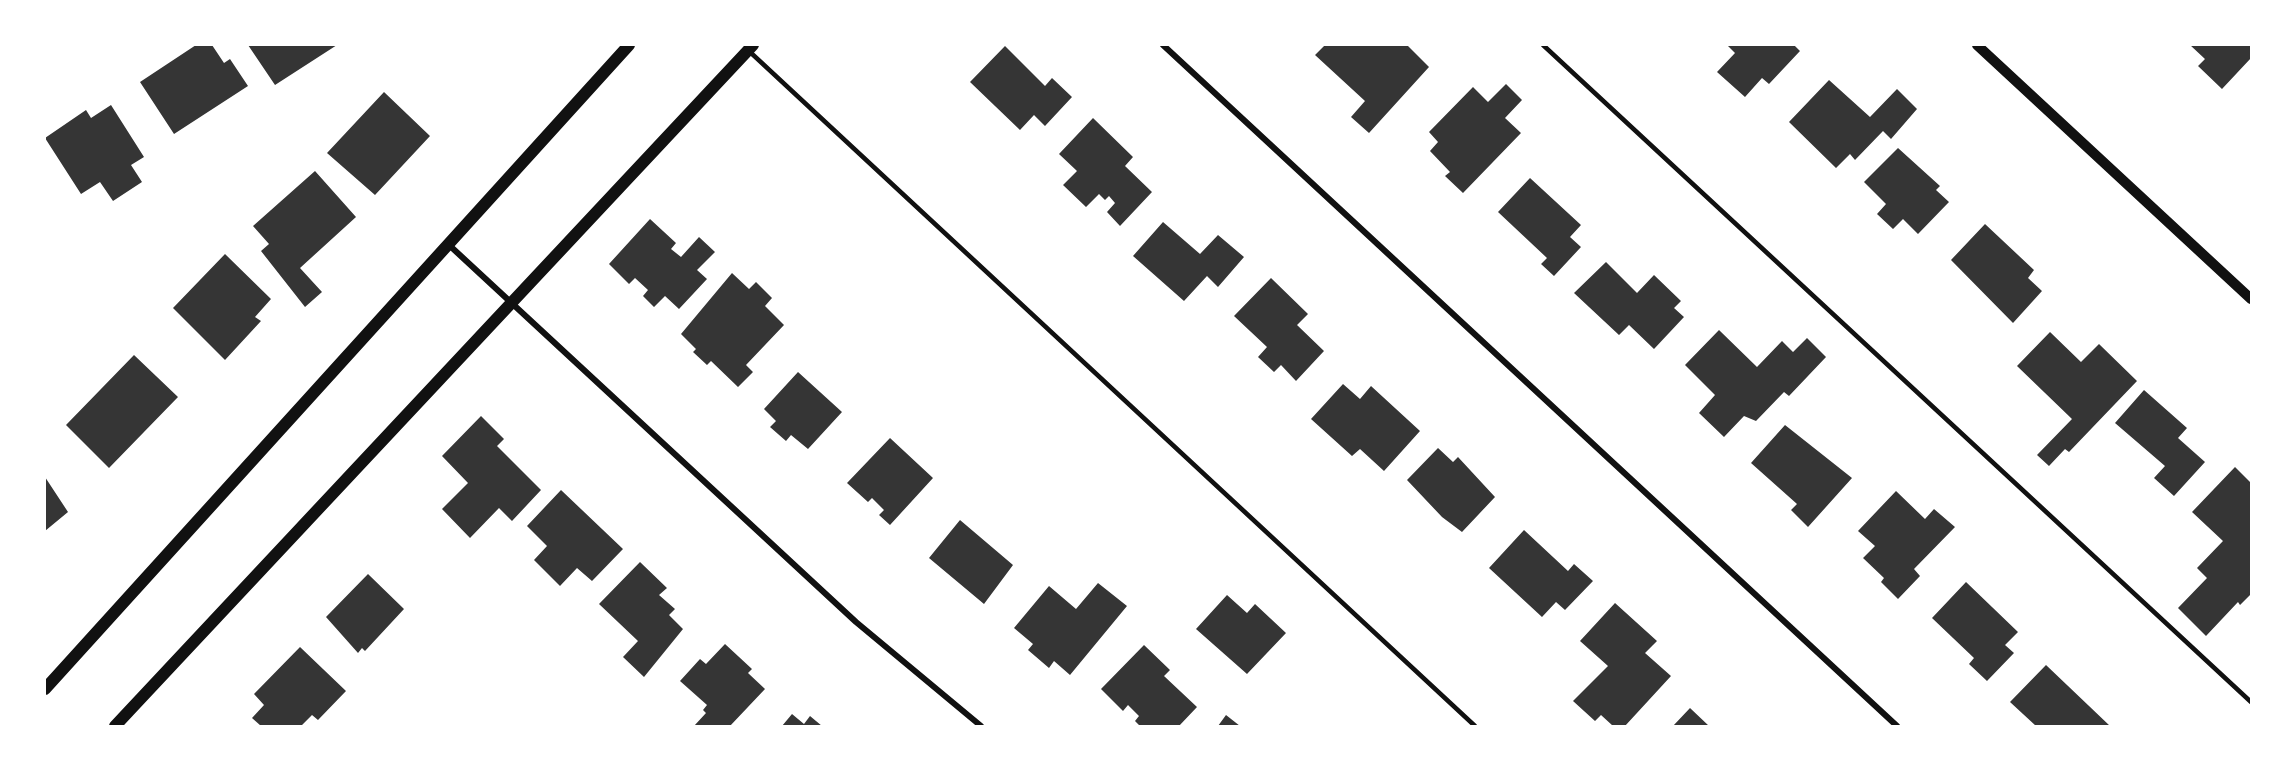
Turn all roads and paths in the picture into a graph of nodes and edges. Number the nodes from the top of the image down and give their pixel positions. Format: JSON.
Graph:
{"nodes":[{"id":1,"x":629,"y":45,"type":"edge"},
{"id":2,"x":1162,"y":45,"type":"edge"},
{"id":3,"x":1543,"y":45,"type":"edge"},
{"id":4,"x":1977,"y":45,"type":"edge"},
{"id":5,"x":750,"y":47,"type":"edge"},
{"id":6,"x":449,"y":246,"type":"junction"},
{"id":7,"x":2251,"y":299,"type":"edge"},
{"id":8,"x":512,"y":305,"type":"junction"},
{"id":9,"x":45,"y":689,"type":"edge"},
{"id":10,"x":2251,"y":702,"type":"edge"},
{"id":11,"x":115,"y":726,"type":"edge"},
{"id":12,"x":981,"y":726,"type":"edge"},
{"id":13,"x":1475,"y":726,"type":"edge"},
{"id":14,"x":1897,"y":726,"type":"edge"}],
"edges":[{"from":1,"to":6,"type":"main road"},
{"from":2,"to":14,"type":"street"},
{"from":3,"to":10,"type":"lane"},
{"from":4,"to":7,"type":"street"},
{"from":5,"to":8,"type":"main road"},
{"from":5,"to":13,"type":"lane"},
{"from":6,"to":8,"type":"street"},
{"from":6,"to":9,"type":"main road"},
{"from":8,"to":11,"type":"main road"},
{"from":8,"to":12,"type":"street"}]}
